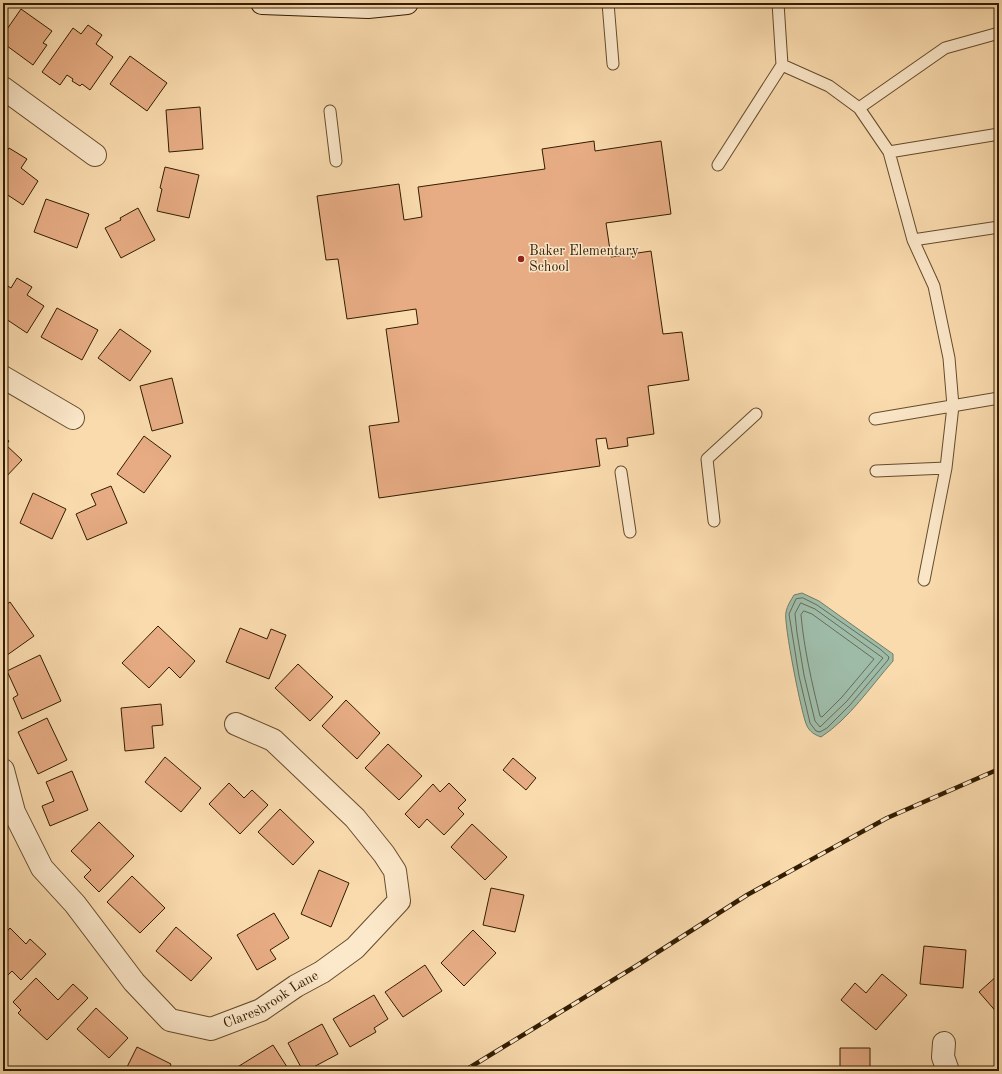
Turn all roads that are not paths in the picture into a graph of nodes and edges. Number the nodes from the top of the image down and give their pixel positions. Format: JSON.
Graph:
{"nodes":[{"id":1,"x":262,"y":3,"type":"edge"},
{"id":2,"x":407,"y":3,"type":"edge"},
{"id":3,"x":608,"y":3,"type":"edge"},
{"id":4,"x":778,"y":3,"type":"edge"},
{"id":5,"x":999,"y":33,"type":"edge"},
{"id":6,"x":613,"y":64,"type":"dead end"},
{"id":7,"x":782,"y":65,"type":"junction"},
{"id":8,"x":3,"y":88,"type":"edge"},
{"id":9,"x":859,"y":108,"type":"junction"},
{"id":10,"x":330,"y":111,"type":"dead end"},
{"id":11,"x":999,"y":134,"type":"edge"},
{"id":12,"x":889,"y":152,"type":"junction"},
{"id":13,"x":95,"y":155,"type":"dead end"},
{"id":14,"x":336,"y":161,"type":"dead end"},
{"id":15,"x":718,"y":165,"type":"dead end"},
{"id":16,"x":999,"y":227,"type":"edge"},
{"id":17,"x":913,"y":240,"type":"junction"},
{"id":18,"x":3,"y":377,"type":"edge"},
{"id":19,"x":999,"y":398,"type":"edge"},
{"id":20,"x":953,"y":406,"type":"junction"},
{"id":21,"x":756,"y":414,"type":"dead end"},
{"id":22,"x":73,"y":418,"type":"dead end"},
{"id":23,"x":875,"y":419,"type":"dead end"},
{"id":24,"x":946,"y":468,"type":"junction"},
{"id":25,"x":876,"y":471,"type":"dead end"},
{"id":26,"x":621,"y":472,"type":"dead end"},
{"id":27,"x":714,"y":521,"type":"dead end"},
{"id":28,"x":630,"y":532,"type":"dead end"},
{"id":29,"x":924,"y":580,"type":"dead end"},
{"id":30,"x":236,"y":724,"type":"dead end"},
{"id":31,"x":3,"y":770,"type":"edge"},
{"id":32,"x":944,"y":1043,"type":"dead end"},
{"id":33,"x":948,"y":1071,"type":"edge"}],
"edges":[{"from":1,"to":2,"type":"street"},
{"from":3,"to":6,"type":"lane"},
{"from":4,"to":7,"type":"lane"},
{"from":5,"to":9,"type":"lane"},
{"from":7,"to":9,"type":"lane"},
{"from":7,"to":15,"type":"lane"},
{"from":8,"to":13,"type":"street"},
{"from":9,"to":12,"type":"lane"},
{"from":10,"to":14,"type":"lane"},
{"from":11,"to":12,"type":"lane"},
{"from":12,"to":17,"type":"lane"},
{"from":16,"to":17,"type":"lane"},
{"from":17,"to":20,"type":"lane"},
{"from":18,"to":22,"type":"street"},
{"from":19,"to":20,"type":"lane"},
{"from":20,"to":23,"type":"lane"},
{"from":20,"to":24,"type":"lane"},
{"from":21,"to":27,"type":"lane"},
{"from":24,"to":25,"type":"lane"},
{"from":24,"to":29,"type":"lane"},
{"from":26,"to":28,"type":"lane"},
{"from":30,"to":31,"type":"street","name":"Claresbrook Lane"},
{"from":32,"to":33,"type":"street"}]}
